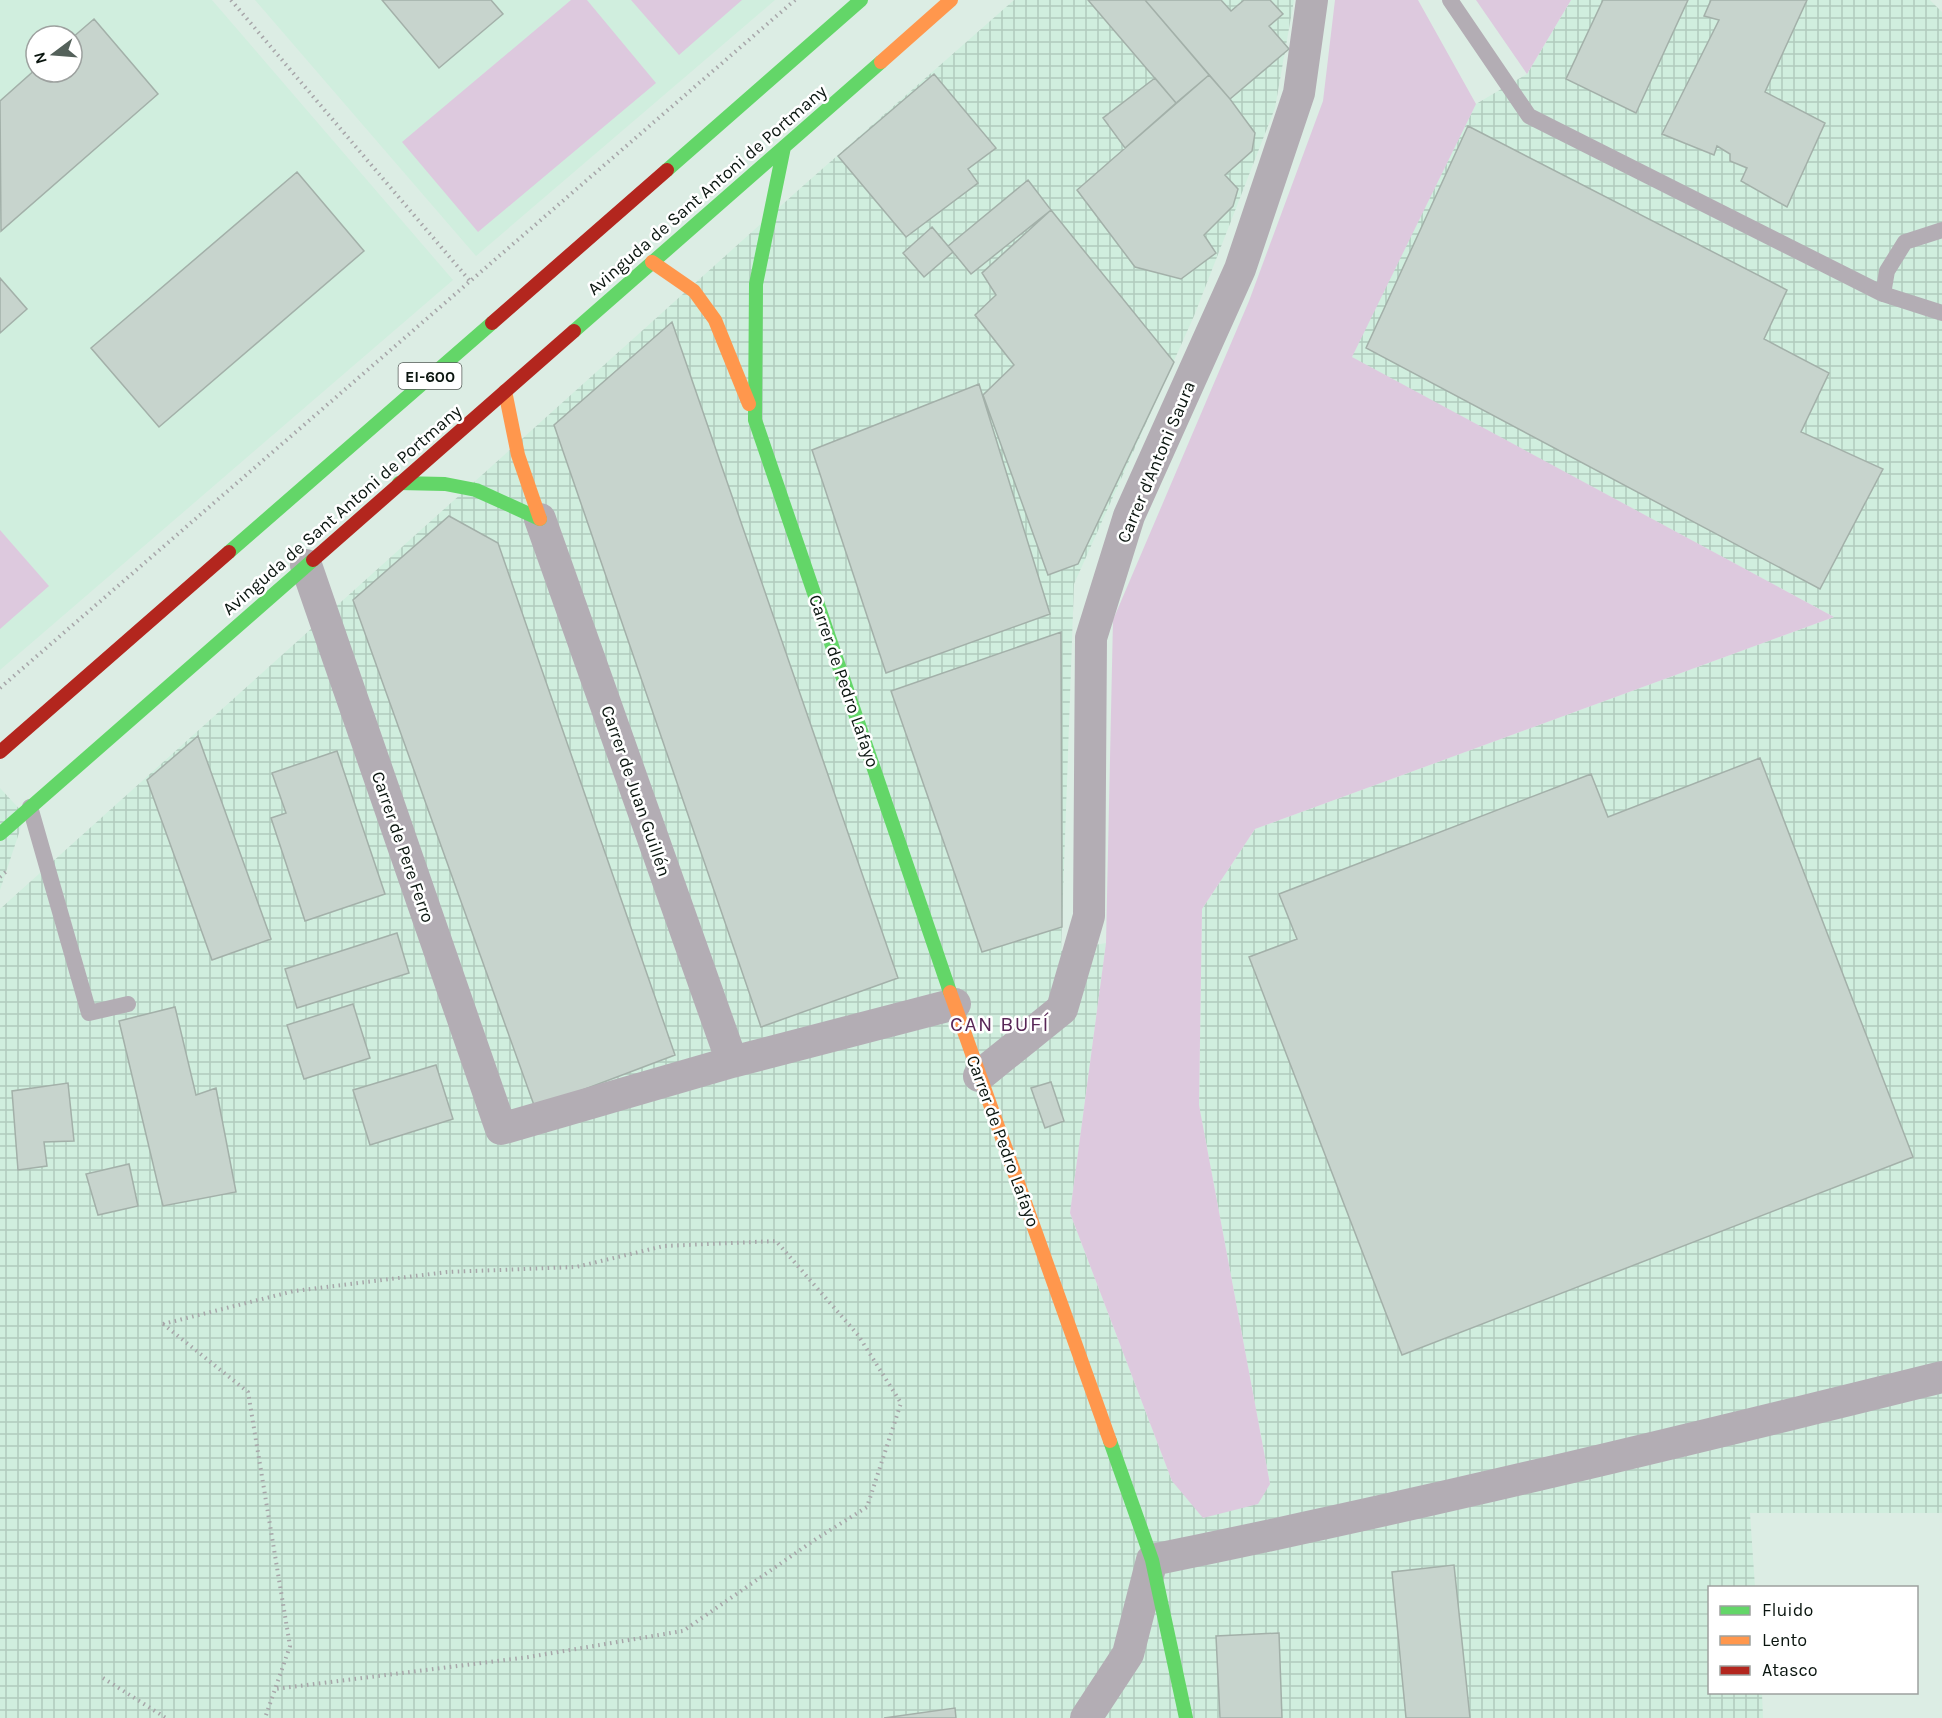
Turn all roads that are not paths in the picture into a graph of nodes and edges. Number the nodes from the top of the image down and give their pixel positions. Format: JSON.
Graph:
{"nodes":[{"id":1,"x":861,"y":0,"type":"edge"},
{"id":2,"x":951,"y":0,"type":"edge"},
{"id":3,"x":1312,"y":0,"type":"edge"},
{"id":4,"x":1450,"y":0,"type":"edge"},
{"id":5,"x":784,"y":147,"type":"junction"},
{"id":6,"x":1942,"y":230,"type":"edge"},
{"id":7,"x":652,"y":262,"type":"junction"},
{"id":8,"x":1883,"y":294,"type":"junction"},
{"id":9,"x":1942,"y":314,"type":"edge"},
{"id":10,"x":505,"y":391,"type":"junction"},
{"id":11,"x":755,"y":420,"type":"junction"},
{"id":12,"x":399,"y":483,"type":"junction"},
{"id":13,"x":540,"y":519,"type":"junction"},
{"id":14,"x":306,"y":565,"type":"junction"},
{"id":15,"x":0,"y":752,"type":"edge"},
{"id":16,"x":30,"y":807,"type":"junction"},
{"id":17,"x":0,"y":834,"type":"edge"},
{"id":18,"x":128,"y":1004,"type":"dead end"},
{"id":19,"x":955,"y":1004,"type":"junction"},
{"id":20,"x":732,"y":1062,"type":"junction"},
{"id":21,"x":979,"y":1076,"type":"junction"},
{"id":22,"x":1942,"y":1377,"type":"edge"},
{"id":23,"x":1152,"y":1560,"type":"junction"},
{"id":24,"x":1086,"y":1718,"type":"edge"},
{"id":25,"x":1186,"y":1718,"type":"edge"}],
"edges":[{"from":1,"to":15,"type":"main road","number":"EI-600"},
{"from":2,"to":5,"type":"main road","name":"Avinguda de Sant Antoni de Portmany"},
{"from":3,"to":21,"type":"street","name":"Carrer d'Antoni Saura"},
{"from":4,"to":8,"type":"lane"},
{"from":5,"to":7,"type":"main road","name":"Avinguda de Sant Antoni de Portmany"},
{"from":5,"to":11,"type":"main road"},
{"from":6,"to":8,"type":"lane"},
{"from":7,"to":10,"type":"main road","name":"Avinguda de Sant Antoni de Portmany"},
{"from":7,"to":11,"type":"main road","name":"Carrer de Pedro Lafayo"},
{"from":8,"to":9,"type":"lane"},
{"from":10,"to":12,"type":"main road","name":"Avinguda de Sant Antoni de Portmany"},
{"from":10,"to":13,"type":"main road"},
{"from":11,"to":19,"type":"main road","name":"Carrer de Pedro Lafayo"},
{"from":12,"to":13,"type":"main road"},
{"from":12,"to":14,"type":"main road","name":"Avinguda de Sant Antoni de Portmany"},
{"from":13,"to":20,"type":"street","name":"Carrer de Juan Guillén"},
{"from":14,"to":16,"type":"main road","name":"Avinguda de Sant Antoni de Portmany"},
{"from":14,"to":20,"type":"street","name":"Carrer de Pere Ferro"},
{"from":16,"to":17,"type":"main road","name":"Avinguda de Sant Antoni de Portmany"},
{"from":16,"to":18,"type":"lane"},
{"from":19,"to":20,"type":"street"},
{"from":19,"to":21,"type":"main road","name":"Carrer de Pedro Lafayo"},
{"from":21,"to":23,"type":"main road","name":"Carrer de Pedro Lafayo"},
{"from":22,"to":23,"type":"street"},
{"from":23,"to":24,"type":"street"},
{"from":23,"to":25,"type":"main road","name":"Carrer de Pedro Lafayo"}]}
